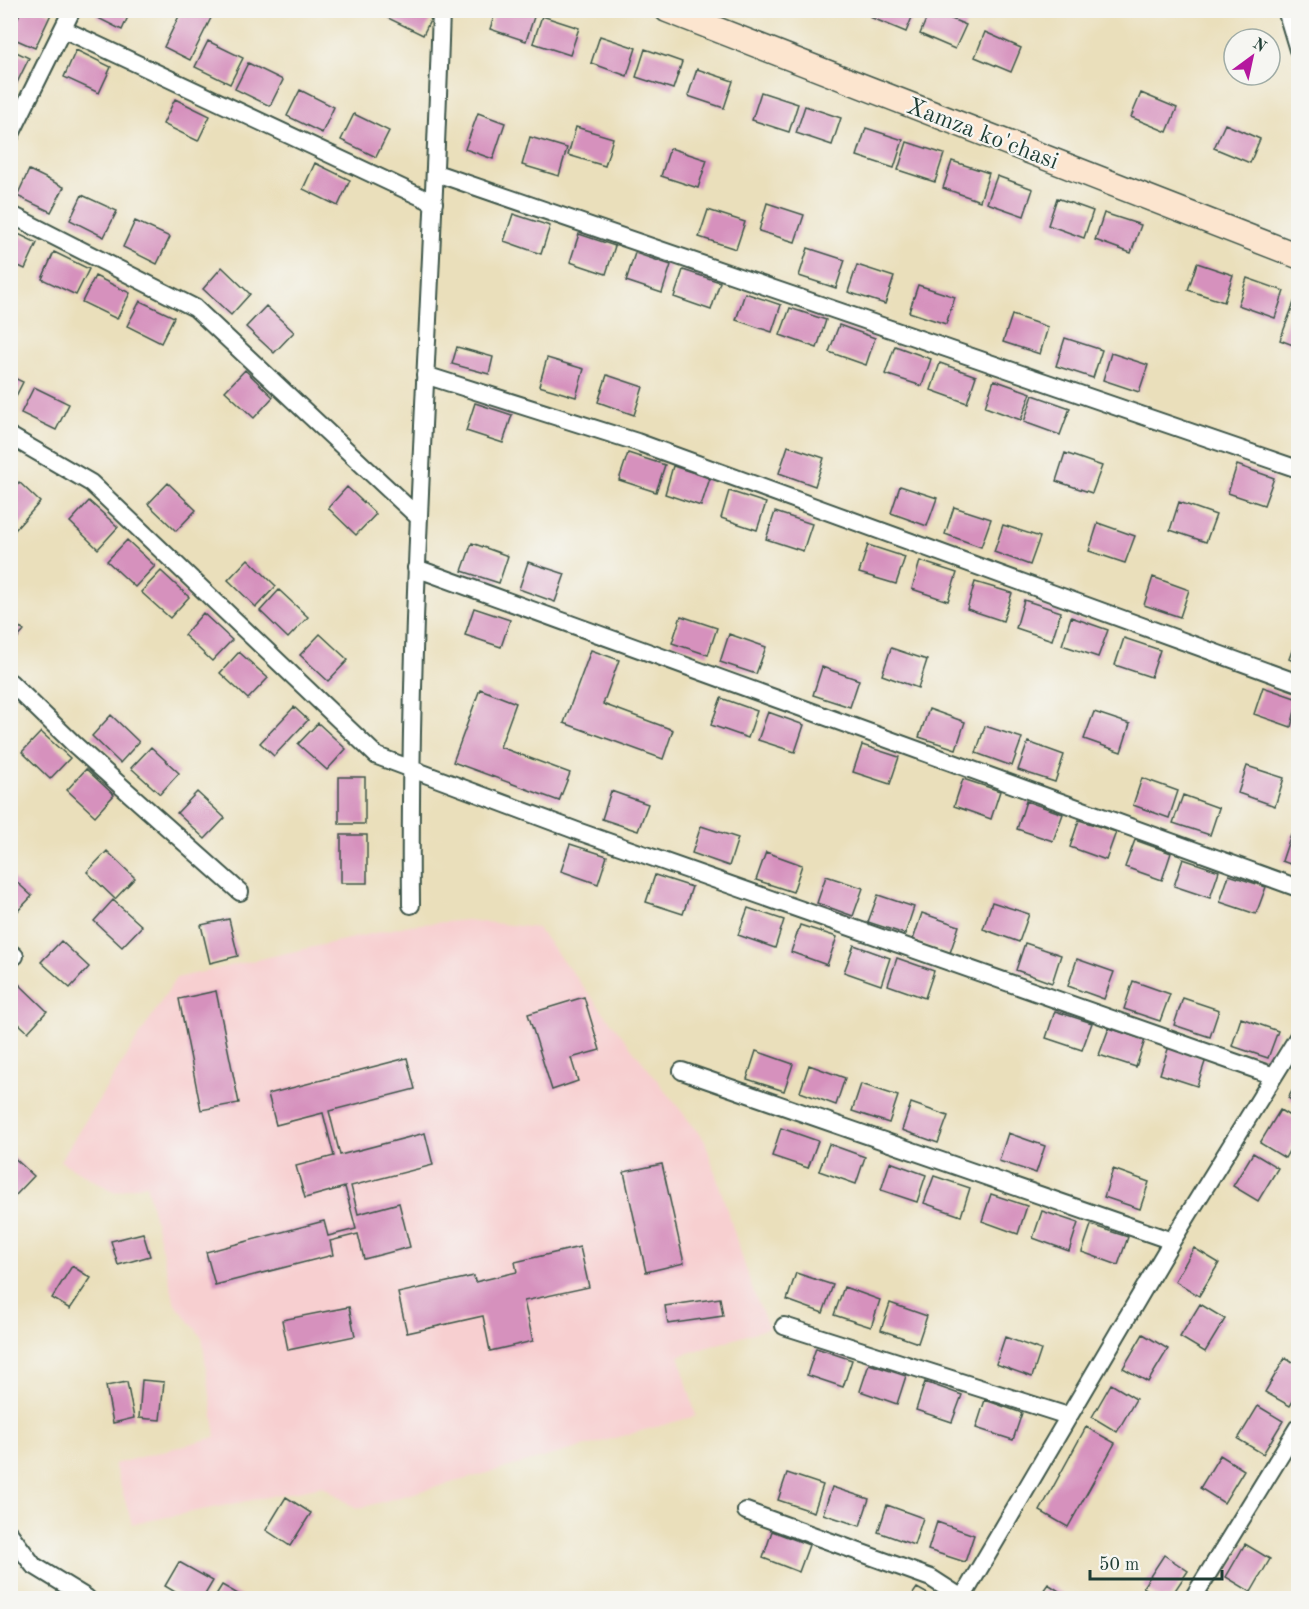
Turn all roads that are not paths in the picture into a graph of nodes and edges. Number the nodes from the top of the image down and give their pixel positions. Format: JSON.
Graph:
{"nodes":[{"id":1,"x":72,"y":10,"type":"edge"},
{"id":2,"x":441,"y":10,"type":"edge"},
{"id":3,"x":667,"y":10,"type":"edge"},
{"id":4,"x":1286,"y":10,"type":"edge"},
{"id":5,"x":63,"y":29,"type":"junction"},
{"id":6,"x":1299,"y":50,"type":"edge"},
{"id":7,"x":10,"y":136,"type":"edge"},
{"id":8,"x":436,"y":173,"type":"junction"},
{"id":9,"x":434,"y":203,"type":"junction"},
{"id":10,"x":10,"y":214,"type":"edge"},
{"id":11,"x":1299,"y":256,"type":"edge"},
{"id":12,"x":424,"y":375,"type":"junction"},
{"id":13,"x":10,"y":436,"type":"edge"},
{"id":14,"x":1299,"y":469,"type":"edge"},
{"id":15,"x":417,"y":516,"type":"junction"},
{"id":16,"x":416,"y":568,"type":"junction"},
{"id":17,"x":10,"y":682,"type":"edge"},
{"id":18,"x":1299,"y":683,"type":"edge"},
{"id":19,"x":409,"y":768,"type":"junction"},
{"id":20,"x":1299,"y":888,"type":"edge"},
{"id":21,"x":240,"y":892,"type":"dead end"},
{"id":22,"x":411,"y":905,"type":"dead end"},
{"id":23,"x":1299,"y":1037,"type":"edge"},
{"id":24,"x":682,"y":1071,"type":"dead end"},
{"id":25,"x":1274,"y":1076,"type":"junction"},
{"id":26,"x":1172,"y":1241,"type":"junction"},
{"id":27,"x":784,"y":1326,"type":"dead end"},
{"id":28,"x":1068,"y":1416,"type":"junction"},
{"id":29,"x":1299,"y":1426,"type":"edge"},
{"id":30,"x":746,"y":1511,"type":"dead end"},
{"id":31,"x":10,"y":1534,"type":"edge"},
{"id":32,"x":962,"y":1598,"type":"edge"},
{"id":33,"x":87,"y":1599,"type":"edge"},
{"id":34,"x":1193,"y":1599,"type":"edge"}],
"edges":[{"from":1,"to":5,"type":"street"},
{"from":2,"to":8,"type":"street"},
{"from":3,"to":11,"type":"street","name":"Xamza ko'chasi"},
{"from":4,"to":6,"type":"street"},
{"from":5,"to":7,"type":"street"},
{"from":5,"to":9,"type":"street"},
{"from":8,"to":9,"type":"street"},
{"from":8,"to":14,"type":"street"},
{"from":9,"to":12,"type":"street"},
{"from":10,"to":15,"type":"street"},
{"from":12,"to":15,"type":"street"},
{"from":12,"to":18,"type":"street"},
{"from":13,"to":19,"type":"street"},
{"from":15,"to":16,"type":"street"},
{"from":16,"to":19,"type":"street"},
{"from":16,"to":20,"type":"street"},
{"from":17,"to":21,"type":"street"},
{"from":19,"to":22,"type":"street"},
{"from":19,"to":25,"type":"street"},
{"from":23,"to":25,"type":"street"},
{"from":24,"to":26,"type":"street"},
{"from":25,"to":26,"type":"street"},
{"from":26,"to":28,"type":"street"},
{"from":27,"to":28,"type":"street"},
{"from":28,"to":32,"type":"street"},
{"from":29,"to":34,"type":"street"},
{"from":30,"to":32,"type":"street"},
{"from":31,"to":33,"type":"street"}]}
